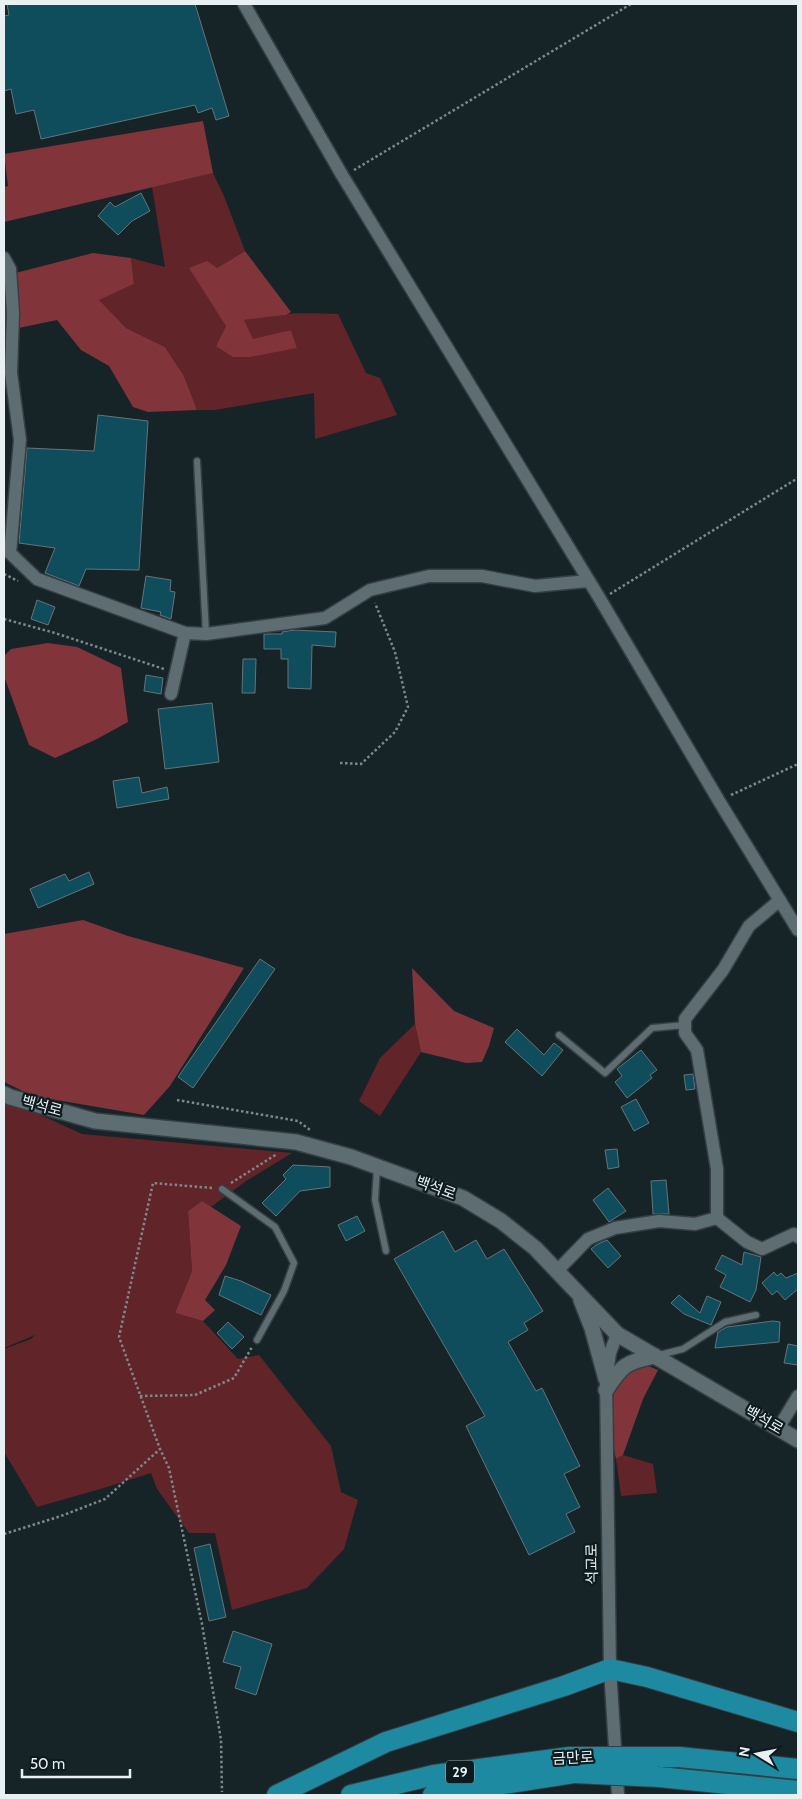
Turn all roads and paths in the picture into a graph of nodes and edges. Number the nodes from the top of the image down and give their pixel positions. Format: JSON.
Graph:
{"nodes":[{"id":1,"x":244,"y":4,"type":"edge"},
{"id":2,"x":632,"y":4,"type":"edge"},
{"id":3,"x":342,"y":175,"type":"junction"},
{"id":4,"x":4,"y":258,"type":"edge"},
{"id":5,"x":197,"y":461,"type":"dead end"},
{"id":6,"x":798,"y":478,"type":"edge"},
{"id":7,"x":7,"y":551,"type":"edge"},
{"id":8,"x":4,"y":574,"type":"edge"},
{"id":9,"x":588,"y":581,"type":"junction"},
{"id":10,"x":25,"y":584,"type":"dead end"},
{"id":11,"x":370,"y":590,"type":"junction"},
{"id":12,"x":600,"y":599,"type":"junction"},
{"id":13,"x":4,"y":619,"type":"edge"},
{"id":14,"x":185,"y":633,"type":"junction"},
{"id":15,"x":206,"y":634,"type":"junction"},
{"id":16,"x":167,"y":660,"type":"dead end"},
{"id":17,"x":171,"y":694,"type":"dead end"},
{"id":18,"x":340,"y":763,"type":"dead end"},
{"id":19,"x":798,"y":764,"type":"edge"},
{"id":20,"x":719,"y":801,"type":"junction"},
{"id":21,"x":780,"y":900,"type":"junction"},
{"id":22,"x":798,"y":930,"type":"edge"},
{"id":23,"x":685,"y":1025,"type":"junction"},
{"id":24,"x":559,"y":1035,"type":"dead end"},
{"id":25,"x":4,"y":1094,"type":"edge"},
{"id":26,"x":177,"y":1100,"type":"dead end"},
{"id":27,"x":313,"y":1132,"type":"dead end"},
{"id":28,"x":296,"y":1142,"type":"junction"},
{"id":29,"x":377,"y":1166,"type":"junction"},
{"id":30,"x":222,"y":1189,"type":"junction"},
{"id":31,"x":717,"y":1218,"type":"junction"},
{"id":32,"x":798,"y":1237,"type":"edge"},
{"id":33,"x":386,"y":1251,"type":"dead end"},
{"id":34,"x":557,"y":1271,"type":"junction"},
{"id":35,"x":576,"y":1290,"type":"junction"},
{"id":36,"x":756,"y":1315,"type":"dead end"},
{"id":37,"x":617,"y":1334,"type":"junction"},
{"id":38,"x":257,"y":1340,"type":"joint"},
{"id":39,"x":655,"y":1356,"type":"junction"},
{"id":40,"x":606,"y":1385,"type":"junction"},
{"id":41,"x":140,"y":1396,"type":"junction"},
{"id":42,"x":798,"y":1396,"type":"edge"},
{"id":43,"x":778,"y":1429,"type":"junction"},
{"id":44,"x":798,"y":1440,"type":"edge"},
{"id":45,"x":160,"y":1449,"type":"junction"},
{"id":46,"x":4,"y":1534,"type":"edge"},
{"id":47,"x":610,"y":1669,"type":"junction"},
{"id":48,"x":798,"y":1722,"type":"edge"},
{"id":49,"x":572,"y":1765,"type":"junction"},
{"id":50,"x":798,"y":1769,"type":"edge"},
{"id":51,"x":798,"y":1791,"type":"edge"},
{"id":52,"x":222,"y":1792,"type":"dead end"},
{"id":53,"x":277,"y":1795,"type":"edge"},
{"id":54,"x":350,"y":1795,"type":"edge"},
{"id":55,"x":433,"y":1795,"type":"edge"},
{"id":56,"x":618,"y":1795,"type":"edge"}],
"edges":[{"from":1,"to":3,"type":"street"},
{"from":2,"to":3,"type":"path"},
{"from":3,"to":9,"type":"street"},
{"from":4,"to":7,"type":"street"},
{"from":5,"to":15,"type":"lane"},
{"from":6,"to":12,"type":"path"},
{"from":7,"to":14,"type":"street"},
{"from":8,"to":10,"type":"path"},
{"from":9,"to":11,"type":"street"},
{"from":9,"to":12,"type":"street"},
{"from":11,"to":15,"type":"street"},
{"from":11,"to":18,"type":"path"},
{"from":12,"to":20,"type":"street"},
{"from":13,"to":16,"type":"path"},
{"from":14,"to":15,"type":"street"},
{"from":14,"to":17,"type":"street"},
{"from":19,"to":20,"type":"path"},
{"from":20,"to":21,"type":"street"},
{"from":21,"to":22,"type":"street"},
{"from":21,"to":23,"type":"street"},
{"from":23,"to":24,"type":"lane"},
{"from":23,"to":31,"type":"street"},
{"from":25,"to":28,"type":"street","name":"백석로"},
{"from":26,"to":27,"type":"path"},
{"from":28,"to":29,"type":"street","name":"백석로"},
{"from":28,"to":30,"type":"path"},
{"from":29,"to":33,"type":"lane"},
{"from":29,"to":34,"type":"street","name":"백석로"},
{"from":30,"to":38,"type":"lane"},
{"from":30,"to":41,"type":"path"},
{"from":31,"to":32,"type":"street"},
{"from":31,"to":34,"type":"street"},
{"from":34,"to":35,"type":"street","name":"백석로"},
{"from":35,"to":37,"type":"street","name":"백석로"},
{"from":35,"to":40,"type":"street"},
{"from":36,"to":39,"type":"lane"},
{"from":37,"to":39,"type":"street","name":"백석로"},
{"from":37,"to":40,"type":"street","name":"석교로"},
{"from":38,"to":41,"type":"path"},
{"from":39,"to":40,"type":"street"},
{"from":39,"to":43,"type":"street","name":"백석로"},
{"from":40,"to":47,"type":"street","name":"석교로"},
{"from":41,"to":45,"type":"path"},
{"from":42,"to":43,"type":"street"},
{"from":43,"to":44,"type":"street","name":"백석로"},
{"from":45,"to":46,"type":"path"},
{"from":45,"to":52,"type":"path"},
{"from":47,"to":48,"type":"highway"},
{"from":47,"to":53,"type":"highway"},
{"from":47,"to":56,"type":"street","name":"석교로"},
{"from":49,"to":50,"type":"highway","name":"금만로","number":"29","bridge":true},
{"from":49,"to":51,"type":"highway","name":"금만로","number":"29","bridge":true},
{"from":49,"to":54,"type":"highway","name":"금만로","number":"29"},
{"from":49,"to":55,"type":"highway","name":"금만로","number":"29"}]}
